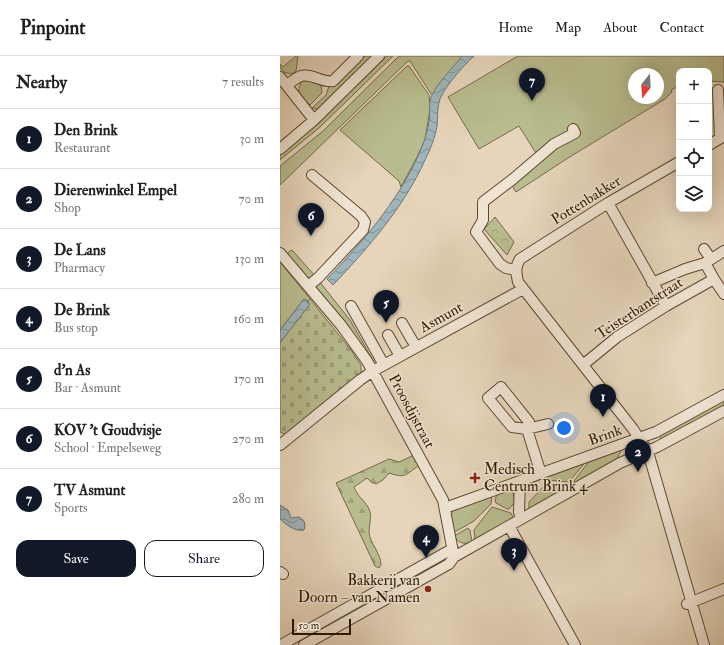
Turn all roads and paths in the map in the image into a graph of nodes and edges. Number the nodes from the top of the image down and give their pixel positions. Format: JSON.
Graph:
{"nodes":[{"id":1,"x":358,"y":56,"type":"edge"},
{"id":2,"x":379,"y":56,"type":"edge"},
{"id":3,"x":280,"y":77,"type":"edge"},
{"id":4,"x":287,"y":85,"type":"junction"},
{"id":5,"x":718,"y":90,"type":"dead end"},
{"id":6,"x":314,"y":120,"type":"junction"},
{"id":7,"x":573,"y":129,"type":"dead end"},
{"id":8,"x":722,"y":137,"type":"edge"},
{"id":9,"x":712,"y":142,"type":"edge"},
{"id":10,"x":281,"y":148,"type":"edge"},
{"id":11,"x":676,"y":164,"type":"edge"},
{"id":12,"x":312,"y":175,"type":"dead end"},
{"id":13,"x":608,"y":203,"type":"junction"},
{"id":14,"x":704,"y":249,"type":"dead end"},
{"id":15,"x":724,"y":251,"type":"edge"},
{"id":16,"x":280,"y":253,"type":"edge"},
{"id":17,"x":708,"y":261,"type":"junction"},
{"id":18,"x":516,"y":270,"type":"junction"},
{"id":19,"x":718,"y":281,"type":"edge"},
{"id":20,"x":652,"y":283,"type":"junction"},
{"id":21,"x":308,"y":286,"type":"junction"},
{"id":22,"x":523,"y":289,"type":"junction"},
{"id":23,"x":724,"y":294,"type":"edge"},
{"id":24,"x":351,"y":306,"type":"dead end"},
{"id":25,"x":666,"y":306,"type":"junction"},
{"id":26,"x":402,"y":323,"type":"dead end"},
{"id":27,"x":388,"y":336,"type":"dead end"},
{"id":28,"x":416,"y":347,"type":"junction"},
{"id":29,"x":400,"y":356,"type":"junction"},
{"id":30,"x":384,"y":365,"type":"junction"},
{"id":31,"x":583,"y":365,"type":"junction"},
{"id":32,"x":373,"y":371,"type":"junction"},
{"id":33,"x":724,"y":395,"type":"edge"},
{"id":34,"x":724,"y":411,"type":"edge"},
{"id":35,"x":548,"y":424,"type":"dead end"},
{"id":36,"x":640,"y":438,"type":"junction"},
{"id":37,"x":280,"y":445,"type":"edge"},
{"id":38,"x":648,"y":452,"type":"junction"},
{"id":39,"x":541,"y":474,"type":"junction"},
{"id":40,"x":520,"y":481,"type":"junction"},
{"id":41,"x":445,"y":508,"type":"junction"},
{"id":42,"x":521,"y":519,"type":"junction"},
{"id":43,"x":509,"y":526,"type":"junction"},
{"id":44,"x":453,"y":553,"type":"junction"},
{"id":45,"x":724,"y":590,"type":"edge"},
{"id":46,"x":689,"y":604,"type":"junction"},
{"id":47,"x":334,"y":613,"type":"junction"},
{"id":48,"x":341,"y":628,"type":"junction"},
{"id":49,"x":280,"y":641,"type":"edge"},
{"id":50,"x":281,"y":645,"type":"edge"},
{"id":51,"x":304,"y":645,"type":"edge"},
{"id":52,"x":575,"y":645,"type":"edge"},
{"id":53,"x":704,"y":645,"type":"edge"}],
"edges":[{"from":1,"to":4,"type":"street"},
{"from":2,"to":6,"type":"street"},
{"from":3,"to":4,"type":"street"},
{"from":4,"to":6,"type":"street"},
{"from":5,"to":8,"type":"street"},
{"from":6,"to":10,"type":"street"},
{"from":7,"to":18,"type":"street"},
{"from":8,"to":9,"type":"street"},
{"from":11,"to":13,"type":"street","name":"Pottenbakker"},
{"from":12,"to":21,"type":"street"},
{"from":13,"to":18,"type":"street","name":"Pottenbakker"},
{"from":13,"to":20,"type":"street"},
{"from":14,"to":17,"type":"street"},
{"from":15,"to":17,"type":"street"},
{"from":16,"to":21,"type":"street","name":"Proosdijstraat"},
{"from":17,"to":19,"type":"street"},
{"from":17,"to":20,"type":"street"},
{"from":18,"to":22,"type":"street"},
{"from":19,"to":23,"type":"street"},
{"from":19,"to":25,"type":"street","name":"Teisterbantstraat"},
{"from":20,"to":25,"type":"street"},
{"from":21,"to":32,"type":"street","name":"Proosdijstraat"},
{"from":22,"to":28,"type":"street","name":"Asmunt"},
{"from":22,"to":31,"type":"street"},
{"from":24,"to":30,"type":"street"},
{"from":25,"to":31,"type":"street","name":"Teisterbantstraat"},
{"from":26,"to":28,"type":"street"},
{"from":27,"to":29,"type":"street"},
{"from":28,"to":29,"type":"street","name":"Asmunt"},
{"from":29,"to":30,"type":"street","name":"Asmunt"},
{"from":30,"to":32,"type":"street","name":"Asmunt"},
{"from":31,"to":36,"type":"street"},
{"from":32,"to":37,"type":"street","name":"Asmunt"},
{"from":32,"to":41,"type":"street","name":"Proosdijstraat"},
{"from":33,"to":36,"type":"street","name":"Brink"},
{"from":34,"to":38,"type":"street"},
{"from":35,"to":39,"type":"street"},
{"from":36,"to":38,"type":"street"},
{"from":36,"to":39,"type":"street","name":"Brink"},
{"from":38,"to":42,"type":"street"},
{"from":38,"to":46,"type":"street"},
{"from":39,"to":40,"type":"street","name":"Brink"},
{"from":40,"to":41,"type":"street","name":"Brink"},
{"from":40,"to":42,"type":"street"},
{"from":41,"to":44,"type":"street","name":"Proosdijstraat"},
{"from":42,"to":43,"type":"street"},
{"from":43,"to":44,"type":"street"},
{"from":43,"to":52,"type":"street"},
{"from":44,"to":47,"type":"street"},
{"from":44,"to":48,"type":"street"},
{"from":45,"to":46,"type":"street"},
{"from":46,"to":53,"type":"street"},
{"from":47,"to":48,"type":"street"},
{"from":47,"to":50,"type":"street"},
{"from":48,"to":51,"type":"street"},
{"from":49,"to":50,"type":"street"}]}
